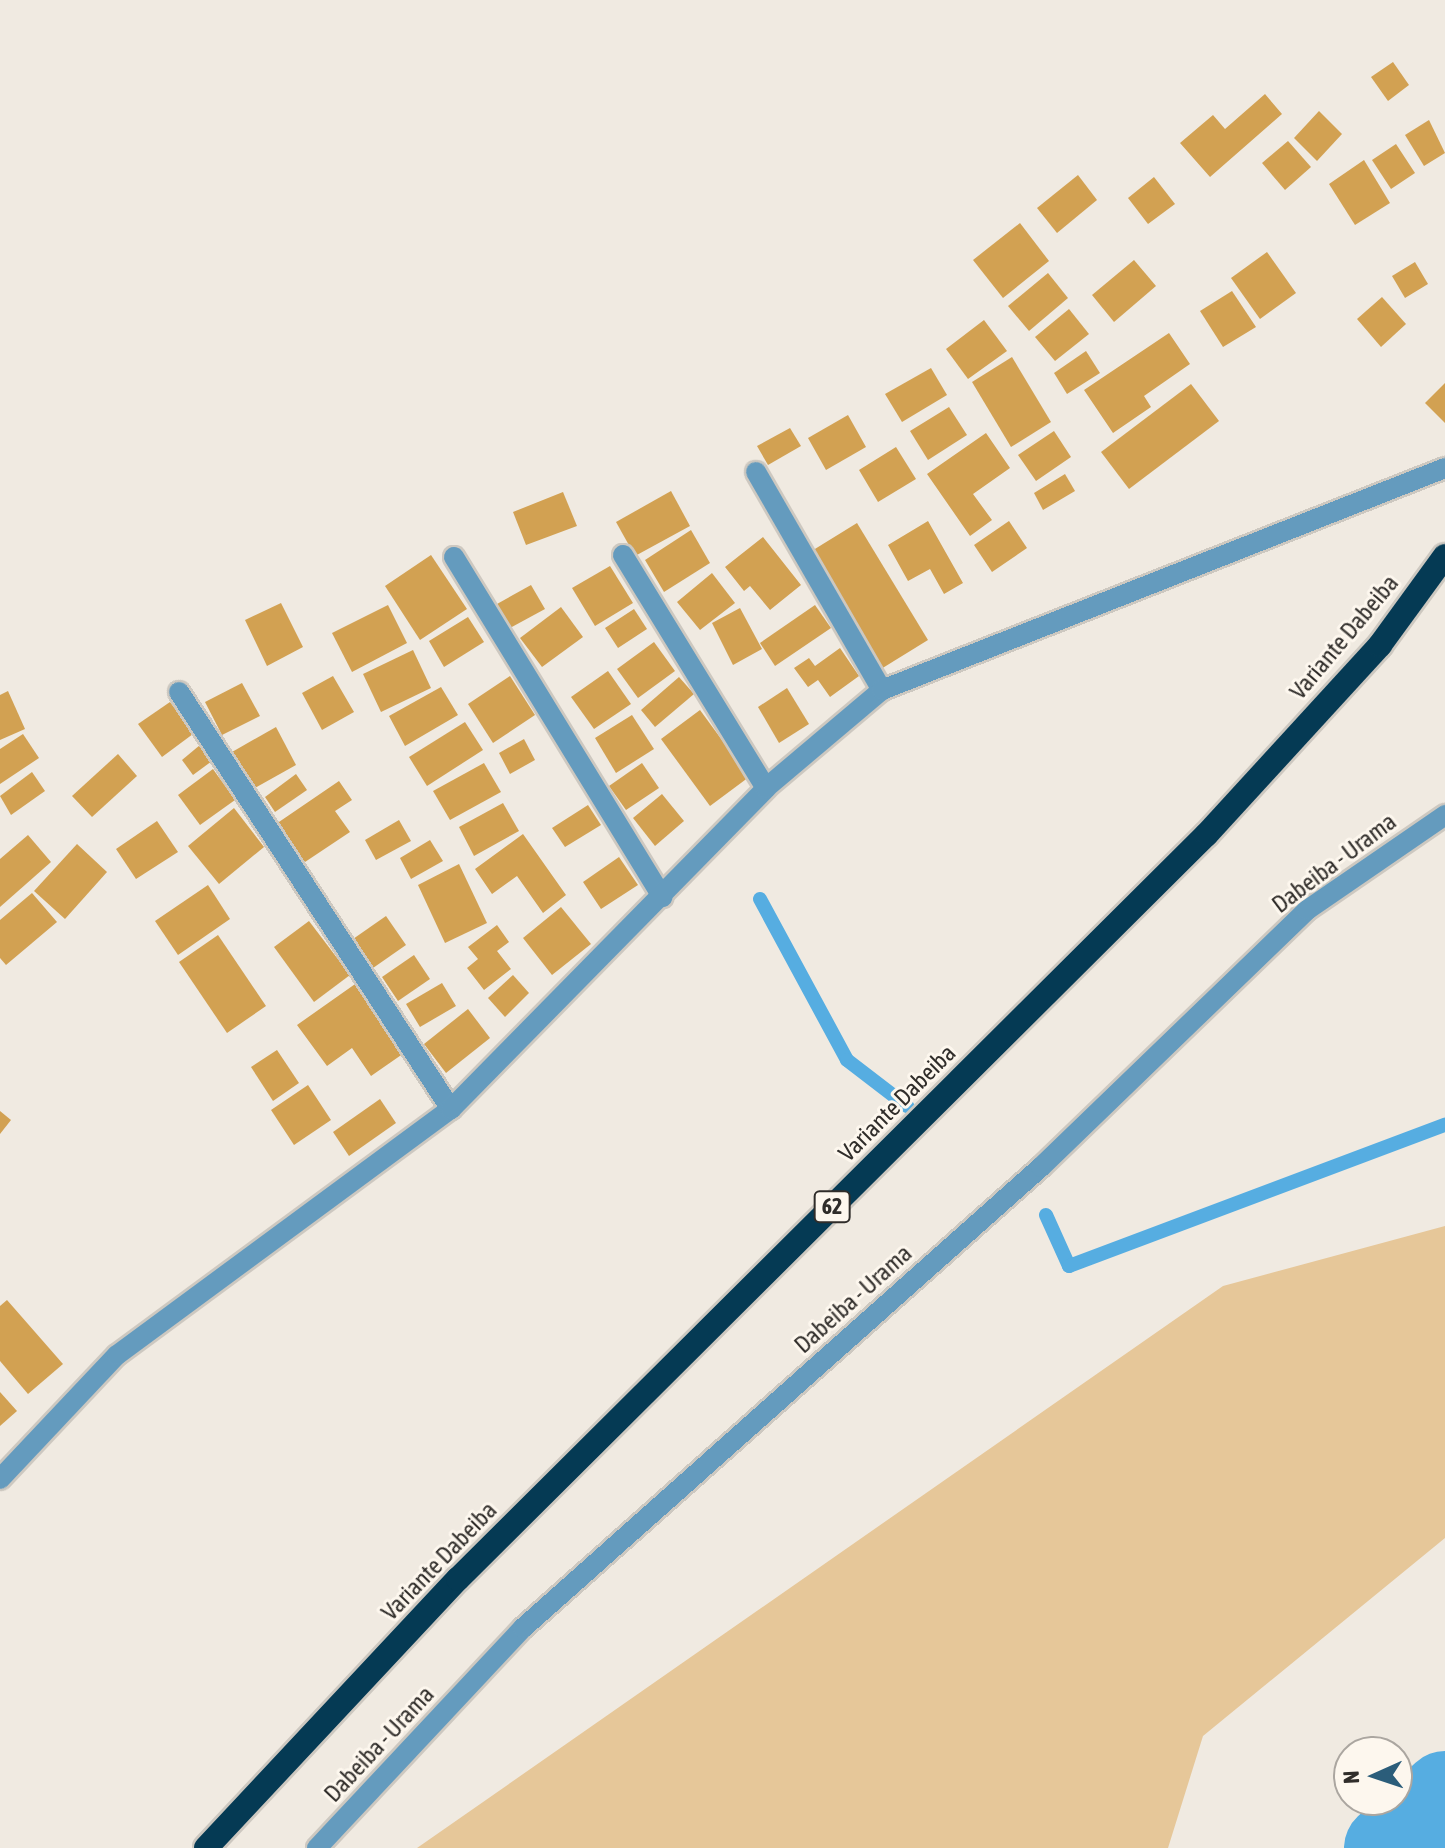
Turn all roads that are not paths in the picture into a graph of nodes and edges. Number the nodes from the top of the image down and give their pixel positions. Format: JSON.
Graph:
{"nodes":[{"id":1,"x":1445,"y":468,"type":"edge"},
{"id":2,"x":756,"y":472,"type":"dead end"},
{"id":3,"x":623,"y":555,"type":"dead end"},
{"id":4,"x":1445,"y":556,"type":"edge"},
{"id":5,"x":454,"y":557,"type":"dead end"},
{"id":6,"x":882,"y":690,"type":"junction"},
{"id":7,"x":179,"y":692,"type":"dead end"},
{"id":8,"x":766,"y":788,"type":"junction"},
{"id":9,"x":1445,"y":815,"type":"edge"},
{"id":10,"x":662,"y":897,"type":"junction"},
{"id":11,"x":451,"y":1109,"type":"junction"},
{"id":12,"x":0,"y":1479,"type":"edge"},
{"id":13,"x":206,"y":1848,"type":"edge"},
{"id":14,"x":317,"y":1848,"type":"edge"}],
"edges":[{"from":1,"to":6,"type":"street"},
{"from":2,"to":6,"type":"street"},
{"from":3,"to":8,"type":"street"},
{"from":4,"to":13,"type":"highway","name":"Variante Dabeiba","number":"62"},
{"from":5,"to":10,"type":"street"},
{"from":6,"to":8,"type":"street"},
{"from":7,"to":11,"type":"street"},
{"from":8,"to":10,"type":"street"},
{"from":9,"to":14,"type":"street","name":"Dabeiba - Urama"},
{"from":10,"to":11,"type":"street"},
{"from":11,"to":12,"type":"street"}]}
